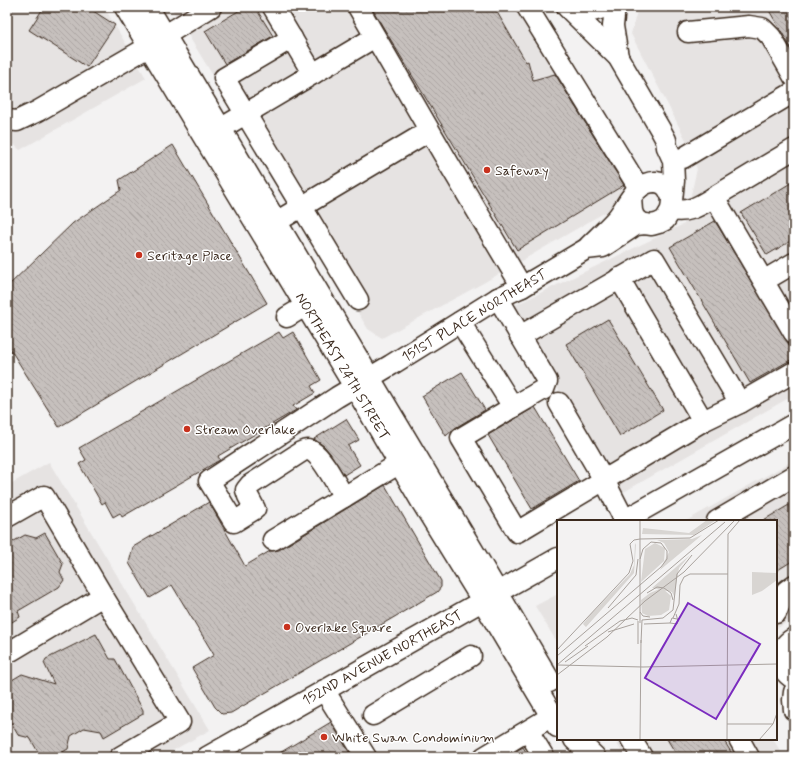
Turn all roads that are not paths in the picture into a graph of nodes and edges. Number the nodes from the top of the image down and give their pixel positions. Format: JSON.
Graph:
{"nodes":[{"id":1,"x":126,"y":7,"type":"edge"},
{"id":2,"x":273,"y":7,"type":"edge"},
{"id":3,"x":358,"y":7,"type":"edge"},
{"id":4,"x":527,"y":7,"type":"edge"},
{"id":5,"x":568,"y":7,"type":"edge"},
{"id":6,"x":605,"y":7,"type":"edge"},
{"id":7,"x":615,"y":7,"type":"edge"},
{"id":8,"x":148,"y":9,"type":"edge"},
{"id":9,"x":199,"y":10,"type":"edge"},
{"id":10,"x":688,"y":32,"type":"dead end"},
{"id":11,"x":375,"y":37,"type":"junction"},
{"id":12,"x":292,"y":38,"type":"junction"},
{"id":13,"x":157,"y":41,"type":"junction"},
{"id":14,"x":618,"y":57,"type":"junction"},
{"id":15,"x":313,"y":74,"type":"junction"},
{"id":16,"x":794,"y":78,"type":"edge"},
{"id":17,"x":794,"y":92,"type":"edge"},
{"id":18,"x":245,"y":114,"type":"junction"},
{"id":19,"x":7,"y":120,"type":"edge"},
{"id":20,"x":220,"y":129,"type":"junction"},
{"id":21,"x":429,"y":131,"type":"junction"},
{"id":22,"x":794,"y":149,"type":"edge"},
{"id":23,"x":670,"y":153,"type":"junction"},
{"id":24,"x":639,"y":190,"type":"junction"},
{"id":25,"x":714,"y":197,"type":"junction"},
{"id":26,"x":671,"y":204,"type":"junction"},
{"id":27,"x":301,"y":208,"type":"junction"},
{"id":28,"x":267,"y":223,"type":"junction"},
{"id":29,"x":645,"y":224,"type":"junction"},
{"id":30,"x":586,"y":250,"type":"junction"},
{"id":31,"x":794,"y":263,"type":"edge"},
{"id":32,"x":619,"y":278,"type":"junction"},
{"id":33,"x":765,"y":280,"type":"junction"},
{"id":34,"x":522,"y":287,"type":"junction"},
{"id":35,"x":498,"y":298,"type":"junction"},
{"id":36,"x":358,"y":300,"type":"dead end"},
{"id":37,"x":307,"y":305,"type":"junction"},
{"id":38,"x":287,"y":317,"type":"dead end"},
{"id":39,"x":460,"y":322,"type":"junction"},
{"id":40,"x":794,"y":332,"type":"edge"},
{"id":41,"x":520,"y":336,"type":"junction"},
{"id":42,"x":794,"y":372,"type":"edge"},
{"id":43,"x":362,"y":382,"type":"junction"},
{"id":44,"x":559,"y":403,"type":"dead end"},
{"id":45,"x":740,"y":403,"type":"junction"},
{"id":46,"x":513,"y":406,"type":"junction"},
{"id":47,"x":703,"y":421,"type":"junction"},
{"id":48,"x":794,"y":424,"type":"edge"},
{"id":49,"x":400,"y":463,"type":"junction"},
{"id":50,"x":794,"y":476,"type":"edge"},
{"id":51,"x":604,"y":480,"type":"junction"},
{"id":52,"x":344,"y":497,"type":"junction"},
{"id":53,"x":7,"y":517,"type":"edge"},
{"id":54,"x":624,"y":520,"type":"edge"},
{"id":55,"x":626,"y":520,"type":"edge"},
{"id":56,"x":719,"y":520,"type":"edge"},
{"id":57,"x":273,"y":540,"type":"dead end"},
{"id":58,"x":557,"y":559,"type":"edge"},
{"id":59,"x":794,"y":585,"type":"edge"},
{"id":60,"x":103,"y":596,"type":"junction"},
{"id":61,"x":490,"y":596,"type":"junction"},
{"id":62,"x":777,"y":611,"type":"edge"},
{"id":63,"x":794,"y":638,"type":"edge"},
{"id":64,"x":11,"y":651,"type":"dead end"},
{"id":65,"x":471,"y":656,"type":"dead end"},
{"id":66,"x":794,"y":679,"type":"edge"},
{"id":67,"x":324,"y":690,"type":"junction"},
{"id":68,"x":794,"y":692,"type":"edge"},
{"id":69,"x":557,"y":695,"type":"edge"},
{"id":70,"x":794,"y":710,"type":"edge"},
{"id":71,"x":373,"y":714,"type":"dead end"},
{"id":72,"x":556,"y":721,"type":"edge"},
{"id":73,"x":528,"y":731,"type":"junction"},
{"id":74,"x":567,"y":740,"type":"edge"},
{"id":75,"x":576,"y":740,"type":"edge"},
{"id":76,"x":585,"y":740,"type":"edge"},
{"id":77,"x":632,"y":740,"type":"edge"},
{"id":78,"x":740,"y":740,"type":"edge"},
{"id":79,"x":230,"y":751,"type":"edge"},
{"id":80,"x":120,"y":757,"type":"edge"},
{"id":81,"x":206,"y":757,"type":"edge"},
{"id":82,"x":366,"y":757,"type":"edge"},
{"id":83,"x":484,"y":757,"type":"edge"},
{"id":84,"x":544,"y":757,"type":"edge"},
{"id":85,"x":577,"y":757,"type":"edge"},
{"id":86,"x":594,"y":757,"type":"edge"},
{"id":87,"x":642,"y":757,"type":"edge"},
{"id":88,"x":750,"y":757,"type":"edge"}],
"edges":[{"from":1,"to":13,"type":"main road","name":"NORTHEAST 24TH STREET"},
{"from":2,"to":12,"type":"street"},
{"from":3,"to":11,"type":"street"},
{"from":4,"to":24,"type":"street"},
{"from":5,"to":6,"type":"street"},
{"from":5,"to":14,"type":"street"},
{"from":7,"to":14,"type":"street"},
{"from":8,"to":13,"type":"main road","name":"NORTHEAST 24TH STREET"},
{"from":9,"to":13,"type":"street"},
{"from":10,"to":16,"type":"street"},
{"from":11,"to":15,"type":"street"},
{"from":11,"to":21,"type":"street"},
{"from":12,"to":15,"type":"street"},
{"from":12,"to":18,"type":"street"},
{"from":13,"to":19,"type":"street"},
{"from":13,"to":20,"type":"main road","name":"NORTHEAST 24TH STREET"},
{"from":13,"to":28,"type":"main road","name":"NORTHEAST 24TH STREET"},
{"from":14,"to":23,"type":"street"},
{"from":15,"to":18,"type":"street"},
{"from":17,"to":23,"type":"street"},
{"from":18,"to":20,"type":"street"},
{"from":18,"to":27,"type":"street"},
{"from":20,"to":28,"type":"main road","name":"NORTHEAST 24TH STREET"},
{"from":21,"to":27,"type":"street"},
{"from":21,"to":34,"type":"street"},
{"from":22,"to":25,"type":"street"},
{"from":23,"to":24,"type":"street","name":"151ST PLACE NORTHEAST"},
{"from":23,"to":26,"type":"street"},
{"from":24,"to":26,"type":"street"},
{"from":24,"to":29,"type":"street"},
{"from":24,"to":30,"type":"street","name":"151ST PLACE NORTHEAST"},
{"from":25,"to":26,"type":"street"},
{"from":25,"to":33,"type":"street"},
{"from":26,"to":29,"type":"street"},
{"from":27,"to":28,"type":"street"},
{"from":27,"to":36,"type":"street"},
{"from":28,"to":37,"type":"main road","name":"NORTHEAST 24TH STREET"},
{"from":28,"to":43,"type":"main road","name":"NORTHEAST 24TH STREET"},
{"from":29,"to":30,"type":"street","name":"151ST PLACE NORTHEAST"},
{"from":30,"to":34,"type":"street","name":"151ST PLACE NORTHEAST"},
{"from":31,"to":33,"type":"street"},
{"from":32,"to":41,"type":"street"},
{"from":32,"to":45,"type":"street"},
{"from":32,"to":47,"type":"street"},
{"from":33,"to":40,"type":"street"},
{"from":34,"to":35,"type":"street","name":"151ST PLACE NORTHEAST"},
{"from":35,"to":39,"type":"street","name":"151ST PLACE NORTHEAST"},
{"from":35,"to":41,"type":"street"},
{"from":37,"to":38,"type":"street"},
{"from":37,"to":43,"type":"main road","name":"NORTHEAST 24TH STREET"},
{"from":39,"to":43,"type":"street","name":"151ST PLACE NORTHEAST"},
{"from":39,"to":46,"type":"street"},
{"from":41,"to":46,"type":"street"},
{"from":42,"to":45,"type":"street"},
{"from":43,"to":49,"type":"main road","name":"NORTHEAST 24TH STREET"},
{"from":43,"to":52,"type":"street","name":"151ST PLACE NORTHEAST"},
{"from":43,"to":61,"type":"main road","name":"NORTHEAST 24TH STREET"},
{"from":44,"to":51,"type":"street"},
{"from":45,"to":47,"type":"street"},
{"from":46,"to":51,"type":"street"},
{"from":47,"to":51,"type":"street"},
{"from":48,"to":55,"type":"street"},
{"from":49,"to":52,"type":"street"},
{"from":49,"to":61,"type":"main road","name":"NORTHEAST 24TH STREET"},
{"from":50,"to":56,"type":"street"},
{"from":51,"to":54,"type":"street"},
{"from":52,"to":57,"type":"street"},
{"from":53,"to":60,"type":"street"},
{"from":58,"to":61,"type":"street","name":"152ND AVENUE NORTHEAST"},
{"from":59,"to":62,"type":"street"},
{"from":60,"to":64,"type":"street"},
{"from":60,"to":80,"type":"street"},
{"from":61,"to":67,"type":"street","name":"152ND AVENUE NORTHEAST"},
{"from":61,"to":69,"type":"main road","name":"NORTHEAST 24TH STREET"},
{"from":61,"to":72,"type":"main road","name":"NORTHEAST 24TH STREET"},
{"from":63,"to":66,"type":"street"},
{"from":65,"to":71,"type":"street"},
{"from":67,"to":79,"type":"street","name":"152ND AVENUE NORTHEAST"},
{"from":67,"to":82,"type":"street"},
{"from":68,"to":70,"type":"street"},
{"from":72,"to":73,"type":"street"},
{"from":73,"to":83,"type":"street"},
{"from":73,"to":84,"type":"street"},
{"from":74,"to":85,"type":"main road"},
{"from":75,"to":86,"type":"main road"},
{"from":76,"to":86,"type":"main road"},
{"from":77,"to":87,"type":"street"},
{"from":78,"to":88,"type":"street"},
{"from":79,"to":81,"type":"street","name":"152ND AVENUE NORTHEAST"}]}
